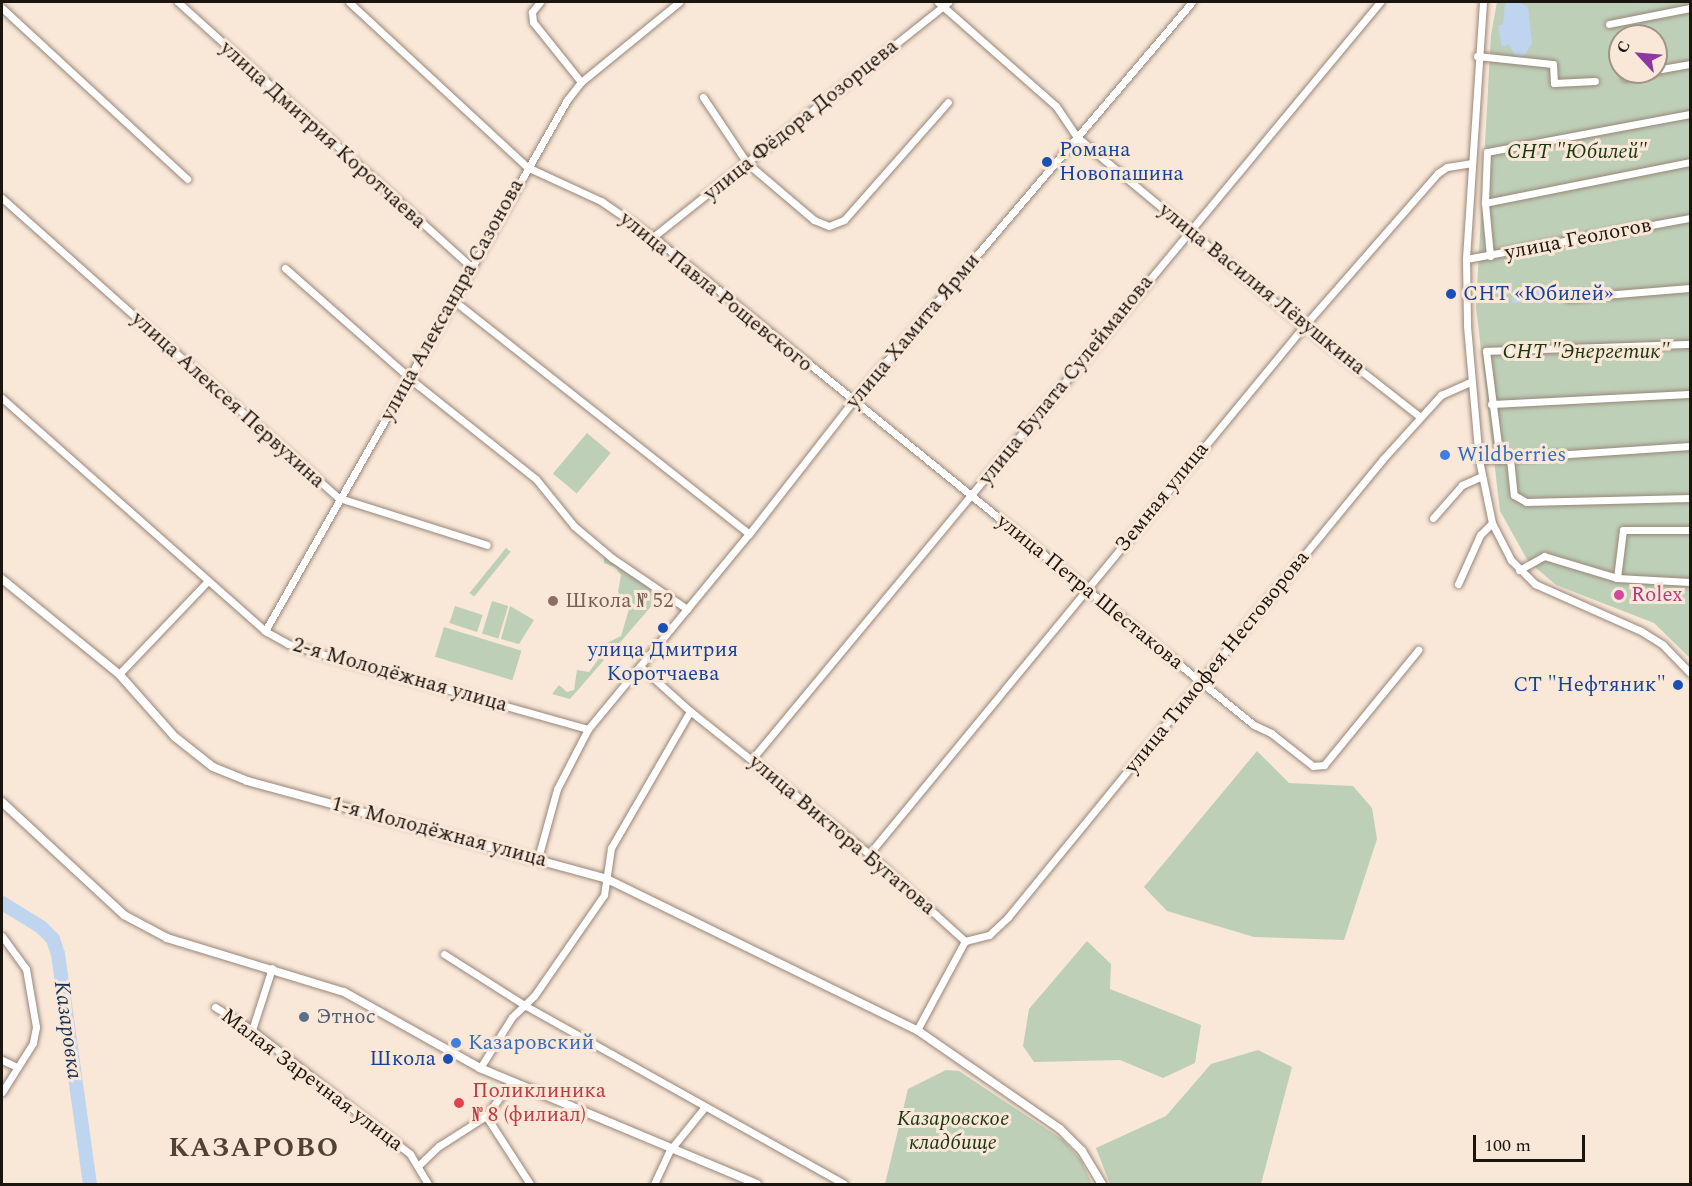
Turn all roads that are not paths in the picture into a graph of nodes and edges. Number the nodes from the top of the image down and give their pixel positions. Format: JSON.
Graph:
{"nodes":[{"id":1,"x":178,"y":2,"type":"edge"},
{"id":2,"x":540,"y":2,"type":"edge"},
{"id":3,"x":679,"y":2,"type":"edge"},
{"id":4,"x":1192,"y":2,"type":"edge"},
{"id":5,"x":1380,"y":2,"type":"edge"},
{"id":6,"x":1483,"y":2,"type":"edge"},
{"id":7,"x":353,"y":3,"type":"edge"},
{"id":8,"x":942,"y":3,"type":"edge"},
{"id":9,"x":2,"y":4,"type":"edge"},
{"id":10,"x":1690,"y":8,"type":"edge"},
{"id":11,"x":1609,"y":24,"type":"dead end"},
{"id":12,"x":1477,"y":56,"type":"junction"},
{"id":13,"x":1690,"y":63,"type":"edge"},
{"id":14,"x":1668,"y":68,"type":"edge"},
{"id":15,"x":581,"y":81,"type":"junction"},
{"id":16,"x":1595,"y":81,"type":"dead end"},
{"id":17,"x":703,"y":97,"type":"dead end"},
{"id":18,"x":948,"y":102,"type":"dead end"},
{"id":19,"x":1690,"y":114,"type":"edge"},
{"id":20,"x":1077,"y":137,"type":"junction"},
{"id":21,"x":1690,"y":162,"type":"edge"},
{"id":22,"x":747,"y":163,"type":"junction"},
{"id":23,"x":1471,"y":163,"type":"junction"},
{"id":24,"x":527,"y":167,"type":"junction"},
{"id":25,"x":187,"y":179,"type":"dead end"},
{"id":26,"x":2,"y":198,"type":"edge"},
{"id":27,"x":1485,"y":203,"type":"junction"},
{"id":28,"x":1690,"y":218,"type":"edge"},
{"id":29,"x":1190,"y":231,"type":"junction"},
{"id":30,"x":653,"y":237,"type":"junction"},
{"id":31,"x":1490,"y":256,"type":"junction"},
{"id":32,"x":1466,"y":259,"type":"junction"},
{"id":33,"x":471,"y":267,"type":"junction"},
{"id":34,"x":285,"y":268,"type":"dead end"},
{"id":35,"x":1690,"y":288,"type":"edge"},
{"id":36,"x":1568,"y":298,"type":"dead end"},
{"id":37,"x":453,"y":300,"type":"junction"},
{"id":38,"x":1304,"y":326,"type":"junction"},
{"id":39,"x":1690,"y":344,"type":"edge"},
{"id":40,"x":410,"y":376,"type":"junction"},
{"id":41,"x":1470,"y":382,"type":"junction"},
{"id":42,"x":1690,"y":394,"type":"edge"},
{"id":43,"x":2,"y":398,"type":"edge"},
{"id":44,"x":852,"y":402,"type":"junction"},
{"id":45,"x":1491,"y":404,"type":"junction"},
{"id":46,"x":1420,"y":417,"type":"junction"},
{"id":47,"x":1690,"y":446,"type":"edge"},
{"id":48,"x":1510,"y":459,"type":"junction"},
{"id":49,"x":1479,"y":460,"type":"junction"},
{"id":50,"x":1500,"y":460,"type":"junction"},
{"id":51,"x":1482,"y":476,"type":"junction"},
{"id":52,"x":971,"y":497,"type":"junction"},
{"id":53,"x":339,"y":498,"type":"junction"},
{"id":54,"x":1690,"y":498,"type":"edge"},
{"id":55,"x":1433,"y":518,"type":"dead end"},
{"id":56,"x":1492,"y":523,"type":"junction"},
{"id":57,"x":1690,"y":530,"type":"edge"},
{"id":58,"x":749,"y":534,"type":"junction"},
{"id":59,"x":487,"y":544,"type":"dead end"},
{"id":60,"x":1519,"y":570,"type":"junction"},
{"id":61,"x":1617,"y":578,"type":"junction"},
{"id":62,"x":2,"y":579,"type":"edge"},
{"id":63,"x":1690,"y":582,"type":"edge"},
{"id":64,"x":206,"y":583,"type":"junction"},
{"id":65,"x":1458,"y":584,"type":"dead end"},
{"id":66,"x":1088,"y":588,"type":"junction"},
{"id":67,"x":687,"y":609,"type":"junction"},
{"id":68,"x":265,"y":631,"type":"junction"},
{"id":69,"x":1418,"y":650,"type":"dead end"},
{"id":70,"x":640,"y":666,"type":"junction"},
{"id":71,"x":1690,"y":673,"type":"edge"},
{"id":72,"x":118,"y":674,"type":"junction"},
{"id":73,"x":1201,"y":681,"type":"junction"},
{"id":74,"x":690,"y":711,"type":"junction"},
{"id":75,"x":588,"y":729,"type":"junction"},
{"id":76,"x":752,"y":759,"type":"junction"},
{"id":77,"x":2,"y":802,"type":"edge"},
{"id":78,"x":869,"y":854,"type":"junction"},
{"id":79,"x":538,"y":858,"type":"junction"},
{"id":80,"x":607,"y":879,"type":"junction"},
{"id":81,"x":2,"y":936,"type":"edge"},
{"id":82,"x":965,"y":941,"type":"junction"},
{"id":83,"x":444,"y":954,"type":"dead end"},
{"id":84,"x":272,"y":968,"type":"junction"},
{"id":85,"x":526,"y":1006,"type":"junction"},
{"id":86,"x":215,"y":1007,"type":"dead end"},
{"id":87,"x":252,"y":1030,"type":"junction"},
{"id":88,"x":917,"y":1030,"type":"junction"},
{"id":89,"x":2,"y":1060,"type":"edge"},
{"id":90,"x":15,"y":1066,"type":"junction"},
{"id":91,"x":480,"y":1068,"type":"junction"},
{"id":92,"x":511,"y":1082,"type":"junction"},
{"id":93,"x":2,"y":1092,"type":"edge"},
{"id":94,"x":704,"y":1108,"type":"junction"},
{"id":95,"x":486,"y":1116,"type":"junction"},
{"id":96,"x":670,"y":1150,"type":"junction"},
{"id":97,"x":418,"y":1166,"type":"junction"},
{"id":98,"x":428,"y":1185,"type":"edge"},
{"id":99,"x":530,"y":1185,"type":"edge"},
{"id":100,"x":654,"y":1185,"type":"edge"},
{"id":101,"x":757,"y":1185,"type":"edge"},
{"id":102,"x":844,"y":1185,"type":"edge"},
{"id":103,"x":1102,"y":1185,"type":"edge"}],
"edges":[{"from":1,"to":33,"type":"street","name":"улица Дмитрия Коротчаева"},
{"from":2,"to":15,"type":"street"},
{"from":3,"to":15,"type":"street","name":"улица Александра Сазонова"},
{"from":4,"to":20,"type":"street","name":"улица Хамита Ярми"},
{"from":5,"to":29,"type":"street","name":"улица Булата Сулейманова"},
{"from":6,"to":12,"type":"street"},
{"from":7,"to":24,"type":"street","name":"улица Павла Рощевского"},
{"from":8,"to":20,"type":"street","name":"улица Василия Лёвушкина"},
{"from":8,"to":22,"type":"street","name":"улица Фёдора Дозорцева"},
{"from":9,"to":25,"type":"street"},
{"from":10,"to":11,"type":"street"},
{"from":12,"to":16,"type":"street"},
{"from":12,"to":23,"type":"street"},
{"from":13,"to":14,"type":"street"},
{"from":15,"to":24,"type":"street","name":"улица Александра Сазонова"},
{"from":17,"to":22,"type":"street"},
{"from":18,"to":22,"type":"street"},
{"from":19,"to":27,"type":"street"},
{"from":20,"to":29,"type":"street","name":"улица Василия Лёвушкина"},
{"from":20,"to":44,"type":"street","name":"улица Хамита Ярми"},
{"from":21,"to":27,"type":"street"},
{"from":22,"to":30,"type":"street","name":"улица Фёдора Дозорцева"},
{"from":23,"to":32,"type":"street"},
{"from":23,"to":38,"type":"street","name":"Земная улица"},
{"from":24,"to":30,"type":"street","name":"улица Павла Рощевского"},
{"from":24,"to":33,"type":"street","name":"улица Александра Сазонова"},
{"from":26,"to":53,"type":"street","name":"улица Алексея Первухина"},
{"from":27,"to":31,"type":"street"},
{"from":28,"to":31,"type":"street","name":"улица Геологов"},
{"from":29,"to":38,"type":"street","name":"улица Василия Лёвушкина"},
{"from":29,"to":52,"type":"street","name":"улица Булата Сулейманова"},
{"from":30,"to":44,"type":"street","name":"улица Павла Рощевского"},
{"from":31,"to":32,"type":"street","name":"улица Геологов"},
{"from":32,"to":41,"type":"street"},
{"from":33,"to":37,"type":"street","name":"улица Александра Сазонова"},
{"from":34,"to":40,"type":"street"},
{"from":35,"to":36,"type":"street"},
{"from":37,"to":40,"type":"street","name":"улица Александра Сазонова"},
{"from":37,"to":58,"type":"street"},
{"from":38,"to":46,"type":"street","name":"улица Василия Лёвушкина"},
{"from":38,"to":66,"type":"street","name":"Земная улица"},
{"from":39,"to":45,"type":"street"},
{"from":40,"to":53,"type":"street","name":"улица Александра Сазонова"},
{"from":40,"to":67,"type":"street"},
{"from":41,"to":46,"type":"street","name":"улица Тимофея Несговорова"},
{"from":41,"to":49,"type":"street"},
{"from":42,"to":45,"type":"street"},
{"from":43,"to":64,"type":"street","name":"2-я Молодёжная улица"},
{"from":44,"to":52,"type":"street","name":"улица Павла Рощевского"},
{"from":44,"to":58,"type":"street","name":"улица Хамита Ярми"},
{"from":45,"to":50,"type":"street"},
{"from":46,"to":73,"type":"street","name":"улица Тимофея Несговорова"},
{"from":47,"to":48,"type":"street"},
{"from":48,"to":50,"type":"street"},
{"from":48,"to":54,"type":"street"},
{"from":49,"to":50,"type":"street"},
{"from":49,"to":51,"type":"street"},
{"from":51,"to":55,"type":"street"},
{"from":51,"to":56,"type":"street"},
{"from":52,"to":66,"type":"street","name":"улица Петра Шестакова"},
{"from":52,"to":76,"type":"street","name":"улица Булата Сулейманова"},
{"from":53,"to":59,"type":"street","name":"улица Алексея Первухина"},
{"from":53,"to":68,"type":"street","name":"улица Александра Сазонова"},
{"from":56,"to":60,"type":"street"},
{"from":56,"to":65,"type":"street"},
{"from":57,"to":61,"type":"street"},
{"from":58,"to":67,"type":"street","name":"улица Хамита Ярми"},
{"from":60,"to":61,"type":"street"},
{"from":60,"to":71,"type":"street"},
{"from":61,"to":63,"type":"street"},
{"from":62,"to":72,"type":"street","name":"1-я Молодёжная улица"},
{"from":64,"to":68,"type":"street","name":"2-я Молодёжная улица"},
{"from":64,"to":72,"type":"street"},
{"from":66,"to":73,"type":"street","name":"улица Петра Шестакова"},
{"from":66,"to":78,"type":"street","name":"Земная улица"},
{"from":67,"to":70,"type":"street","name":"улица Хамита Ярми"},
{"from":68,"to":75,"type":"street","name":"2-я Молодёжная улица"},
{"from":69,"to":73,"type":"street","name":"улица Петра Шестакова"},
{"from":70,"to":74,"type":"street","name":"улица Виктора Бугатова"},
{"from":70,"to":75,"type":"street"},
{"from":72,"to":79,"type":"street","name":"1-я Молодёжная улица"},
{"from":73,"to":82,"type":"street","name":"улица Тимофея Несговорова"},
{"from":74,"to":76,"type":"street","name":"улица Виктора Бугатова"},
{"from":74,"to":80,"type":"street"},
{"from":75,"to":79,"type":"street"},
{"from":76,"to":78,"type":"street","name":"улица Виктора Бугатова"},
{"from":77,"to":84,"type":"street"},
{"from":78,"to":82,"type":"street","name":"улица Виктора Бугатова"},
{"from":79,"to":80,"type":"street","name":"1-я Молодёжная улица"},
{"from":80,"to":85,"type":"street"},
{"from":80,"to":88,"type":"street","name":"1-я Молодёжная улица"},
{"from":81,"to":90,"type":"street"},
{"from":82,"to":88,"type":"street"},
{"from":83,"to":85,"type":"street"},
{"from":84,"to":87,"type":"street"},
{"from":84,"to":91,"type":"street"},
{"from":85,"to":91,"type":"street"},
{"from":85,"to":94,"type":"street"},
{"from":86,"to":87,"type":"street","name":"Малая Заречная улица"},
{"from":87,"to":97,"type":"street","name":"Малая Заречная улица"},
{"from":88,"to":103,"type":"street","name":"1-я Молодёжная улица"},
{"from":89,"to":90,"type":"street"},
{"from":90,"to":93,"type":"street"},
{"from":91,"to":92,"type":"street"},
{"from":92,"to":95,"type":"street"},
{"from":92,"to":96,"type":"street"},
{"from":94,"to":96,"type":"street"},
{"from":94,"to":102,"type":"street"},
{"from":95,"to":97,"type":"street"},
{"from":95,"to":99,"type":"street"},
{"from":96,"to":100,"type":"street"},
{"from":96,"to":101,"type":"street"},
{"from":97,"to":98,"type":"street","name":"Малая Заречная улица"}]}
